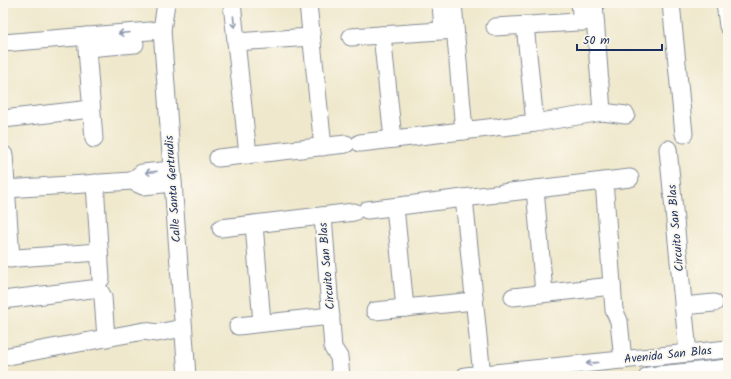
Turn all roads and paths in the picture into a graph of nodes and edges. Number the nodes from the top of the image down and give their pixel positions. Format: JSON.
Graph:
{"nodes":[{"id":1,"x":166,"y":3,"type":"edge"},
{"id":2,"x":232,"y":3,"type":"edge"},
{"id":3,"x":244,"y":3,"type":"edge"},
{"id":4,"x":441,"y":3,"type":"edge"},
{"id":5,"x":453,"y":3,"type":"edge"},
{"id":6,"x":580,"y":3,"type":"edge"},
{"id":7,"x":594,"y":3,"type":"edge"},
{"id":8,"x":671,"y":3,"type":"edge"},
{"id":9,"x":725,"y":3,"type":"edge"},
{"id":10,"x":308,"y":4,"type":"dead end"},
{"id":11,"x":588,"y":22,"type":"junction"},
{"id":12,"x":525,"y":25,"type":"junction"},
{"id":13,"x":728,"y":26,"type":"edge"},
{"id":14,"x":495,"y":27,"type":"dead end"},
{"id":15,"x":449,"y":30,"type":"junction"},
{"id":16,"x":162,"y":35,"type":"junction"},
{"id":17,"x":382,"y":35,"type":"junction"},
{"id":18,"x":311,"y":37,"type":"junction"},
{"id":19,"x":351,"y":37,"type":"dead end"},
{"id":20,"x":242,"y":41,"type":"junction"},
{"id":21,"x":87,"y":42,"type":"junction"},
{"id":22,"x":3,"y":44,"type":"edge"},
{"id":23,"x":92,"y":109,"type":"junction"},
{"id":24,"x":602,"y":112,"type":"junction"},
{"id":25,"x":626,"y":115,"type":"dead end"},
{"id":26,"x":3,"y":119,"type":"edge"},
{"id":27,"x":535,"y":123,"type":"junction"},
{"id":28,"x":464,"y":131,"type":"junction"},
{"id":29,"x":684,"y":134,"type":"dead end"},
{"id":30,"x":94,"y":138,"type":"dead end"},
{"id":31,"x":393,"y":139,"type":"junction"},
{"id":32,"x":323,"y":147,"type":"junction"},
{"id":33,"x":668,"y":149,"type":"dead end"},
{"id":34,"x":4,"y":155,"type":"edge"},
{"id":35,"x":248,"y":155,"type":"junction"},
{"id":36,"x":218,"y":158,"type":"dead end"},
{"id":37,"x":172,"y":177,"type":"junction"},
{"id":38,"x":630,"y":178,"type":"dead end"},
{"id":39,"x":604,"y":181,"type":"junction"},
{"id":40,"x":95,"y":183,"type":"junction"},
{"id":41,"x":6,"y":189,"type":"junction"},
{"id":42,"x":536,"y":189,"type":"junction"},
{"id":43,"x":464,"y":198,"type":"junction"},
{"id":44,"x":395,"y":207,"type":"junction"},
{"id":45,"x":323,"y":216,"type":"junction"},
{"id":46,"x":254,"y":224,"type":"junction"},
{"id":47,"x":221,"y":228,"type":"dead end"},
{"id":48,"x":99,"y":252,"type":"junction"},
{"id":49,"x":7,"y":259,"type":"edge"},
{"id":50,"x":101,"y":279,"type":"dead end"},
{"id":51,"x":612,"y":286,"type":"junction"},
{"id":52,"x":544,"y":293,"type":"junction"},
{"id":53,"x":513,"y":297,"type":"dead end"},
{"id":54,"x":3,"y":300,"type":"edge"},
{"id":55,"x":470,"y":301,"type":"junction"},
{"id":56,"x":714,"y":303,"type":"dead end"},
{"id":57,"x":683,"y":306,"type":"junction"},
{"id":58,"x":405,"y":308,"type":"junction"},
{"id":59,"x":375,"y":312,"type":"dead end"},
{"id":60,"x":331,"y":316,"type":"junction"},
{"id":61,"x":183,"y":323,"type":"junction"},
{"id":62,"x":262,"y":323,"type":"junction"},
{"id":63,"x":238,"y":326,"type":"dead end"},
{"id":64,"x":106,"y":338,"type":"junction"},
{"id":65,"x":334,"y":348,"type":"junction"},
{"id":66,"x":728,"y":349,"type":"edge"},
{"id":67,"x":688,"y":354,"type":"junction"},
{"id":68,"x":3,"y":357,"type":"edge"},
{"id":69,"x":617,"y":361,"type":"junction"},
{"id":70,"x":728,"y":368,"type":"edge"},
{"id":71,"x":690,"y":374,"type":"edge"},
{"id":72,"x":187,"y":376,"type":"edge"},
{"id":73,"x":330,"y":376,"type":"edge"},
{"id":74,"x":341,"y":376,"type":"edge"},
{"id":75,"x":475,"y":376,"type":"edge"},
{"id":76,"x":648,"y":376,"type":"edge"}],
"edges":[{"from":1,"to":16,"type":"street","name":"Calle Santa Gertrudis"},
{"from":2,"to":20,"type":"street","one_way":true},
{"from":3,"to":20,"type":"street"},
{"from":4,"to":15,"type":"street"},
{"from":5,"to":15,"type":"street"},
{"from":6,"to":11,"type":"street"},
{"from":7,"to":11,"type":"street"},
{"from":8,"to":29,"type":"street"},
{"from":9,"to":13,"type":"street"},
{"from":10,"to":18,"type":"street"},
{"from":11,"to":12,"type":"street"},
{"from":11,"to":24,"type":"street"},
{"from":12,"to":14,"type":"street"},
{"from":12,"to":27,"type":"street"},
{"from":15,"to":17,"type":"street"},
{"from":15,"to":28,"type":"street"},
{"from":16,"to":21,"type":"street"},
{"from":16,"to":37,"type":"street","name":"Calle Santa Gertrudis"},
{"from":17,"to":19,"type":"street"},
{"from":17,"to":31,"type":"street"},
{"from":18,"to":20,"type":"street"},
{"from":18,"to":32,"type":"street"},
{"from":20,"to":35,"type":"street"},
{"from":21,"to":22,"type":"street"},
{"from":21,"to":23,"type":"street"},
{"from":23,"to":26,"type":"street"},
{"from":23,"to":30,"type":"street"},
{"from":24,"to":25,"type":"street"},
{"from":24,"to":27,"type":"street"},
{"from":27,"to":28,"type":"street"},
{"from":28,"to":31,"type":"street"},
{"from":31,"to":32,"type":"street"},
{"from":32,"to":35,"type":"street"},
{"from":33,"to":57,"type":"street","name":"Circuito San Blas"},
{"from":34,"to":41,"type":"street"},
{"from":35,"to":36,"type":"street"},
{"from":37,"to":40,"type":"street"},
{"from":37,"to":61,"type":"street","name":"Calle Santa Gertrudis"},
{"from":38,"to":39,"type":"street","name":"Circuito San Blas"},
{"from":39,"to":42,"type":"street","name":"Circuito San Blas"},
{"from":39,"to":51,"type":"street"},
{"from":40,"to":41,"type":"street"},
{"from":40,"to":48,"type":"street"},
{"from":41,"to":49,"type":"street"},
{"from":42,"to":43,"type":"street","name":"Circuito San Blas"},
{"from":42,"to":52,"type":"street"},
{"from":43,"to":44,"type":"street","name":"Circuito San Blas"},
{"from":43,"to":55,"type":"street"},
{"from":44,"to":45,"type":"street","name":"Circuito San Blas"},
{"from":44,"to":58,"type":"street"},
{"from":45,"to":46,"type":"street","name":"Circuito San Blas"},
{"from":45,"to":60,"type":"street","name":"Circuito San Blas"},
{"from":46,"to":47,"type":"street","name":"Circuito San Blas"},
{"from":46,"to":62,"type":"street"},
{"from":48,"to":49,"type":"street"},
{"from":48,"to":50,"type":"street"},
{"from":51,"to":52,"type":"street"},
{"from":51,"to":69,"type":"street"},
{"from":52,"to":53,"type":"street"},
{"from":54,"to":64,"type":"street"},
{"from":55,"to":58,"type":"street"},
{"from":55,"to":75,"type":"street"},
{"from":56,"to":57,"type":"street"},
{"from":57,"to":67,"type":"street","name":"Circuito San Blas"},
{"from":58,"to":59,"type":"street"},
{"from":60,"to":62,"type":"street","name":"Circuito San Blas"},
{"from":60,"to":65,"type":"street","name":"Circuito San Blas"},
{"from":61,"to":64,"type":"street"},
{"from":61,"to":72,"type":"street","name":"Calle Santa Gertrudis"},
{"from":62,"to":63,"type":"street","name":"Circuito San Blas"},
{"from":64,"to":68,"type":"street"},
{"from":65,"to":73,"type":"street","name":"Circuito San Blas"},
{"from":65,"to":74,"type":"street","name":"Circuito San Blas"},
{"from":66,"to":67,"type":"street","name":"Avenida San Blas"},
{"from":67,"to":69,"type":"street","name":"Avenida San Blas"},
{"from":69,"to":75,"type":"street","name":"Avenida San Blas","one_way":true},
{"from":70,"to":71,"type":"street","name":"Avenida San Blas"},
{"from":71,"to":76,"type":"street","name":"Avenida San Blas"}]}
